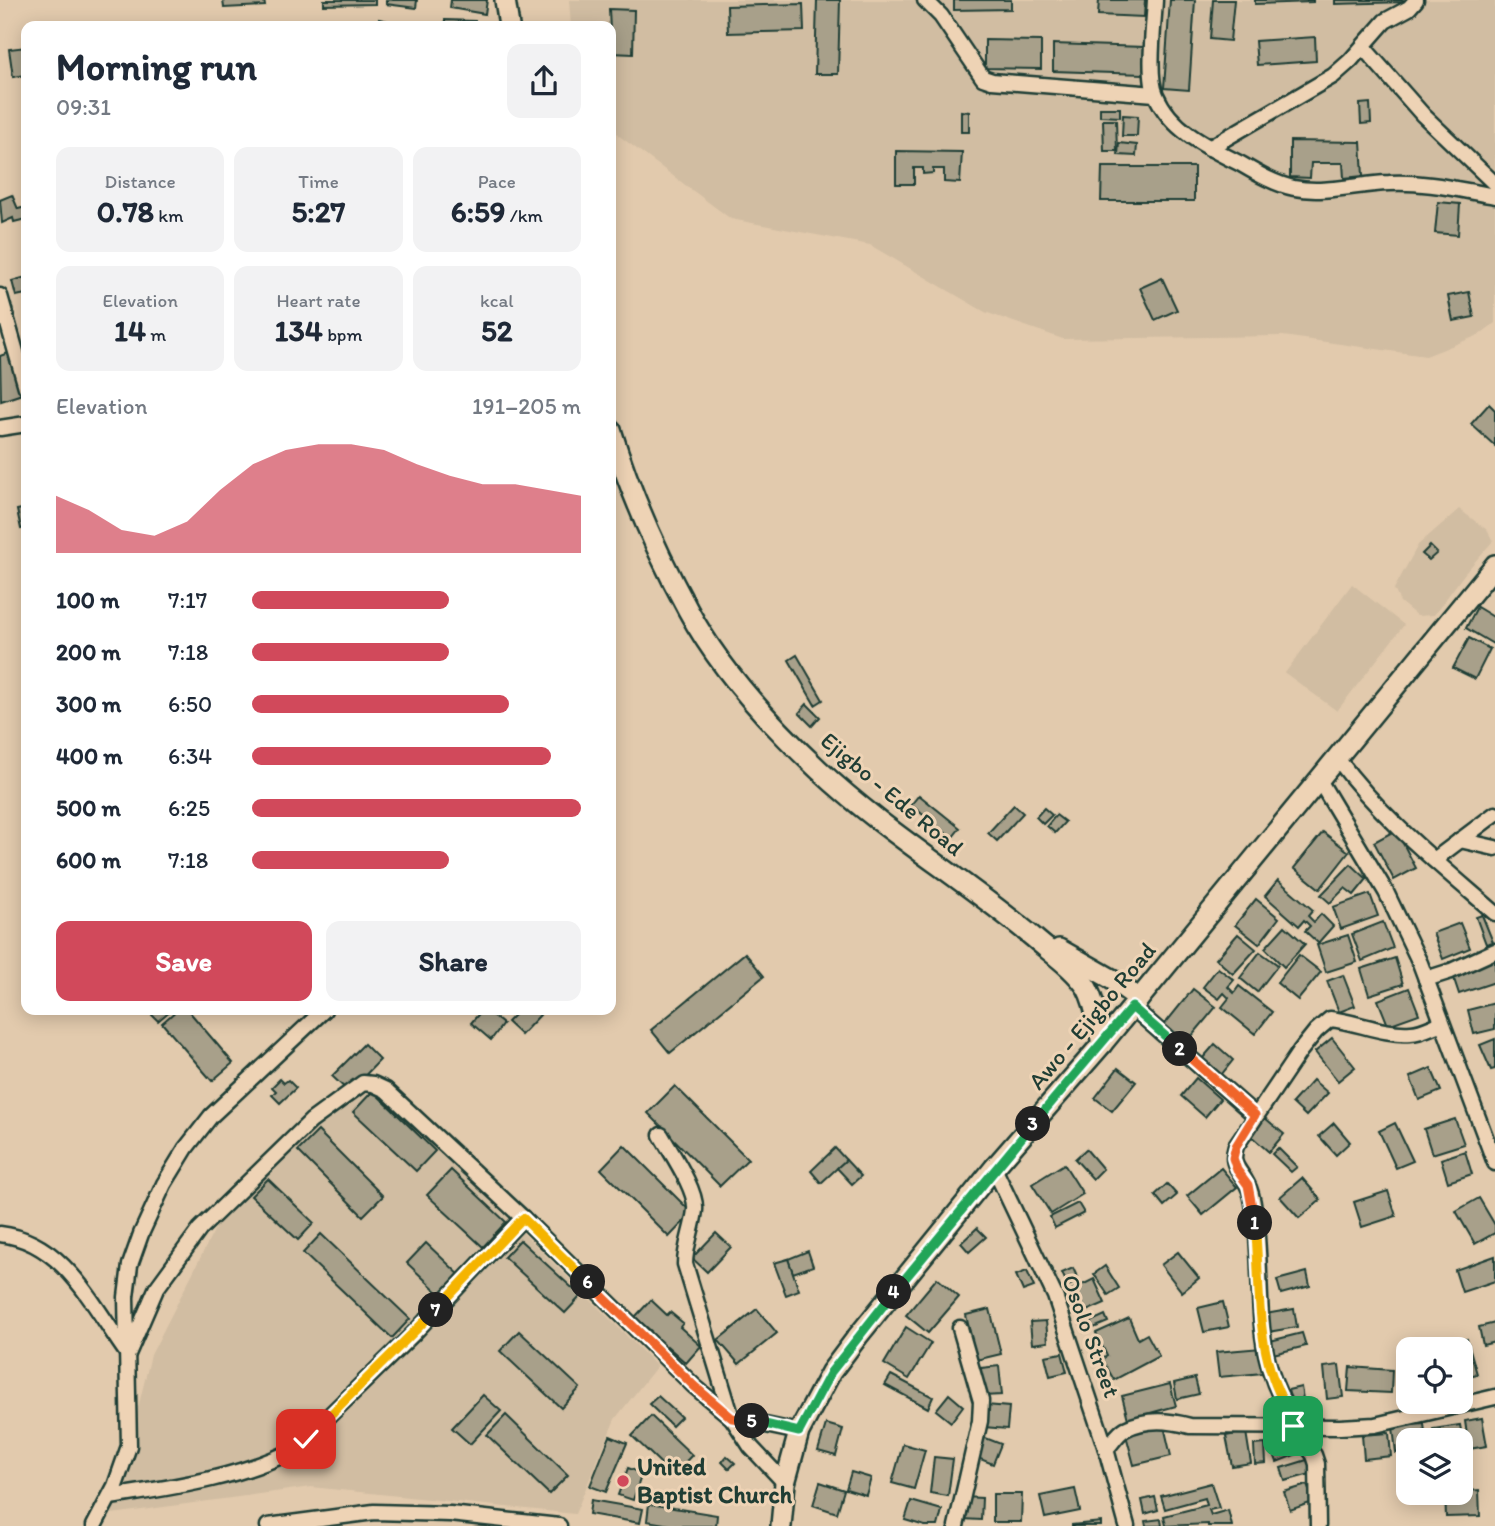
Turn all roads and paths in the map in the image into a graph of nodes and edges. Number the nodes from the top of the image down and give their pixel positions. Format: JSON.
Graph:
{"nodes":[{"id":1,"x":505,"y":0,"type":"edge"},
{"id":2,"x":925,"y":0,"type":"edge"},
{"id":3,"x":1155,"y":0,"type":"edge"},
{"id":4,"x":1416,"y":0,"type":"edge"},
{"id":5,"x":508,"y":21,"type":"edge"},
{"id":6,"x":1363,"y":47,"type":"junction"},
{"id":7,"x":1155,"y":94,"type":"junction"},
{"id":8,"x":1209,"y":148,"type":"junction"},
{"id":9,"x":1495,"y":184,"type":"edge"},
{"id":10,"x":1495,"y":196,"type":"edge"},
{"id":11,"x":0,"y":296,"type":"edge"},
{"id":12,"x":21,"y":370,"type":"edge"},
{"id":13,"x":21,"y":425,"type":"edge"},
{"id":14,"x":0,"y":428,"type":"edge"},
{"id":15,"x":616,"y":447,"type":"edge"},
{"id":16,"x":1495,"y":565,"type":"edge"},
{"id":17,"x":1337,"y":758,"type":"junction"},
{"id":18,"x":1319,"y":780,"type":"junction"},
{"id":19,"x":1495,"y":814,"type":"edge"},
{"id":20,"x":1461,"y":840,"type":"junction"},
{"id":21,"x":1495,"y":848,"type":"edge"},
{"id":22,"x":1434,"y":860,"type":"junction"},
{"id":23,"x":1495,"y":913,"type":"edge"},
{"id":24,"x":1019,"y":926,"type":"junction"},
{"id":25,"x":1495,"y":951,"type":"edge"},
{"id":26,"x":1426,"y":979,"type":"junction"},
{"id":27,"x":1135,"y":1003,"type":"junction"},
{"id":28,"x":319,"y":1015,"type":"edge"},
{"id":29,"x":1443,"y":1023,"type":"junction"},
{"id":30,"x":1102,"y":1044,"type":"junction"},
{"id":31,"x":1255,"y":1115,"type":"junction"},
{"id":32,"x":661,"y":1135,"type":"dead end"},
{"id":33,"x":1495,"y":1163,"type":"edge"},
{"id":34,"x":994,"y":1168,"type":"junction"},
{"id":35,"x":523,"y":1218,"type":"junction"},
{"id":36,"x":0,"y":1234,"type":"edge"},
{"id":37,"x":960,"y":1328,"type":"dead end"},
{"id":38,"x":128,"y":1354,"type":"junction"},
{"id":39,"x":1495,"y":1397,"type":"edge"},
{"id":40,"x":732,"y":1418,"type":"junction"},
{"id":41,"x":1296,"y":1426,"type":"junction"},
{"id":42,"x":799,"y":1432,"type":"junction"},
{"id":43,"x":1106,"y":1449,"type":"junction"},
{"id":44,"x":785,"y":1483,"type":"junction"},
{"id":45,"x":110,"y":1496,"type":"junction"},
{"id":46,"x":94,"y":1526,"type":"edge"},
{"id":47,"x":268,"y":1526,"type":"edge"},
{"id":48,"x":559,"y":1526,"type":"edge"},
{"id":49,"x":782,"y":1526,"type":"edge"},
{"id":50,"x":956,"y":1526,"type":"edge"},
{"id":51,"x":1127,"y":1526,"type":"edge"},
{"id":52,"x":1318,"y":1526,"type":"edge"}],
"edges":[{"from":1,"to":5,"type":"main road"},
{"from":2,"to":7,"type":"street"},
{"from":3,"to":7,"type":"street"},
{"from":4,"to":6,"type":"street"},
{"from":6,"to":8,"type":"street"},
{"from":6,"to":9,"type":"street"},
{"from":7,"to":8,"type":"street"},
{"from":8,"to":10,"type":"street"},
{"from":11,"to":12,"type":"street"},
{"from":13,"to":14,"type":"street"},
{"from":15,"to":24,"type":"main road","name":"Ejigbo - Ede Road"},
{"from":16,"to":17,"type":"main road","name":"Awo - Ejigbo Road"},
{"from":17,"to":18,"type":"main road","name":"Awo - Ejigbo Road"},
{"from":17,"to":22,"type":"street"},
{"from":18,"to":26,"type":"street"},
{"from":18,"to":27,"type":"main road","name":"Awo - Ejigbo Road"},
{"from":19,"to":20,"type":"street"},
{"from":20,"to":21,"type":"street"},
{"from":20,"to":22,"type":"street"},
{"from":22,"to":23,"type":"street"},
{"from":24,"to":27,"type":"main road","name":"Ejigbo - Ede Road"},
{"from":24,"to":30,"type":"main road","name":"Ejigbo - Ede Road"},
{"from":25,"to":26,"type":"street"},
{"from":26,"to":29,"type":"street"},
{"from":27,"to":30,"type":"main road","name":"Awo - Ejigbo Road"},
{"from":27,"to":31,"type":"street"},
{"from":28,"to":38,"type":"street"},
{"from":29,"to":31,"type":"street"},
{"from":29,"to":33,"type":"street"},
{"from":30,"to":34,"type":"main road","name":"Awo - Ejigbo Road"},
{"from":31,"to":41,"type":"street"},
{"from":32,"to":40,"type":"street"},
{"from":34,"to":42,"type":"main road","name":"Awo - Ejigbo Road"},
{"from":34,"to":43,"type":"street","name":"Osolo Street"},
{"from":35,"to":38,"type":"street"},
{"from":35,"to":40,"type":"street"},
{"from":35,"to":45,"type":"street"},
{"from":36,"to":38,"type":"street"},
{"from":37,"to":50,"type":"street"},
{"from":38,"to":45,"type":"street"},
{"from":39,"to":41,"type":"street"},
{"from":40,"to":42,"type":"street"},
{"from":40,"to":44,"type":"street"},
{"from":41,"to":43,"type":"street"},
{"from":41,"to":52,"type":"street"},
{"from":42,"to":44,"type":"main road","name":"Awo - Ejigbo Road"},
{"from":43,"to":51,"type":"street","name":"Osolo Street"},
{"from":44,"to":49,"type":"main road","name":"Awo - Ejigbo Road"},
{"from":45,"to":46,"type":"street"},
{"from":47,"to":48,"type":"street"}]}
